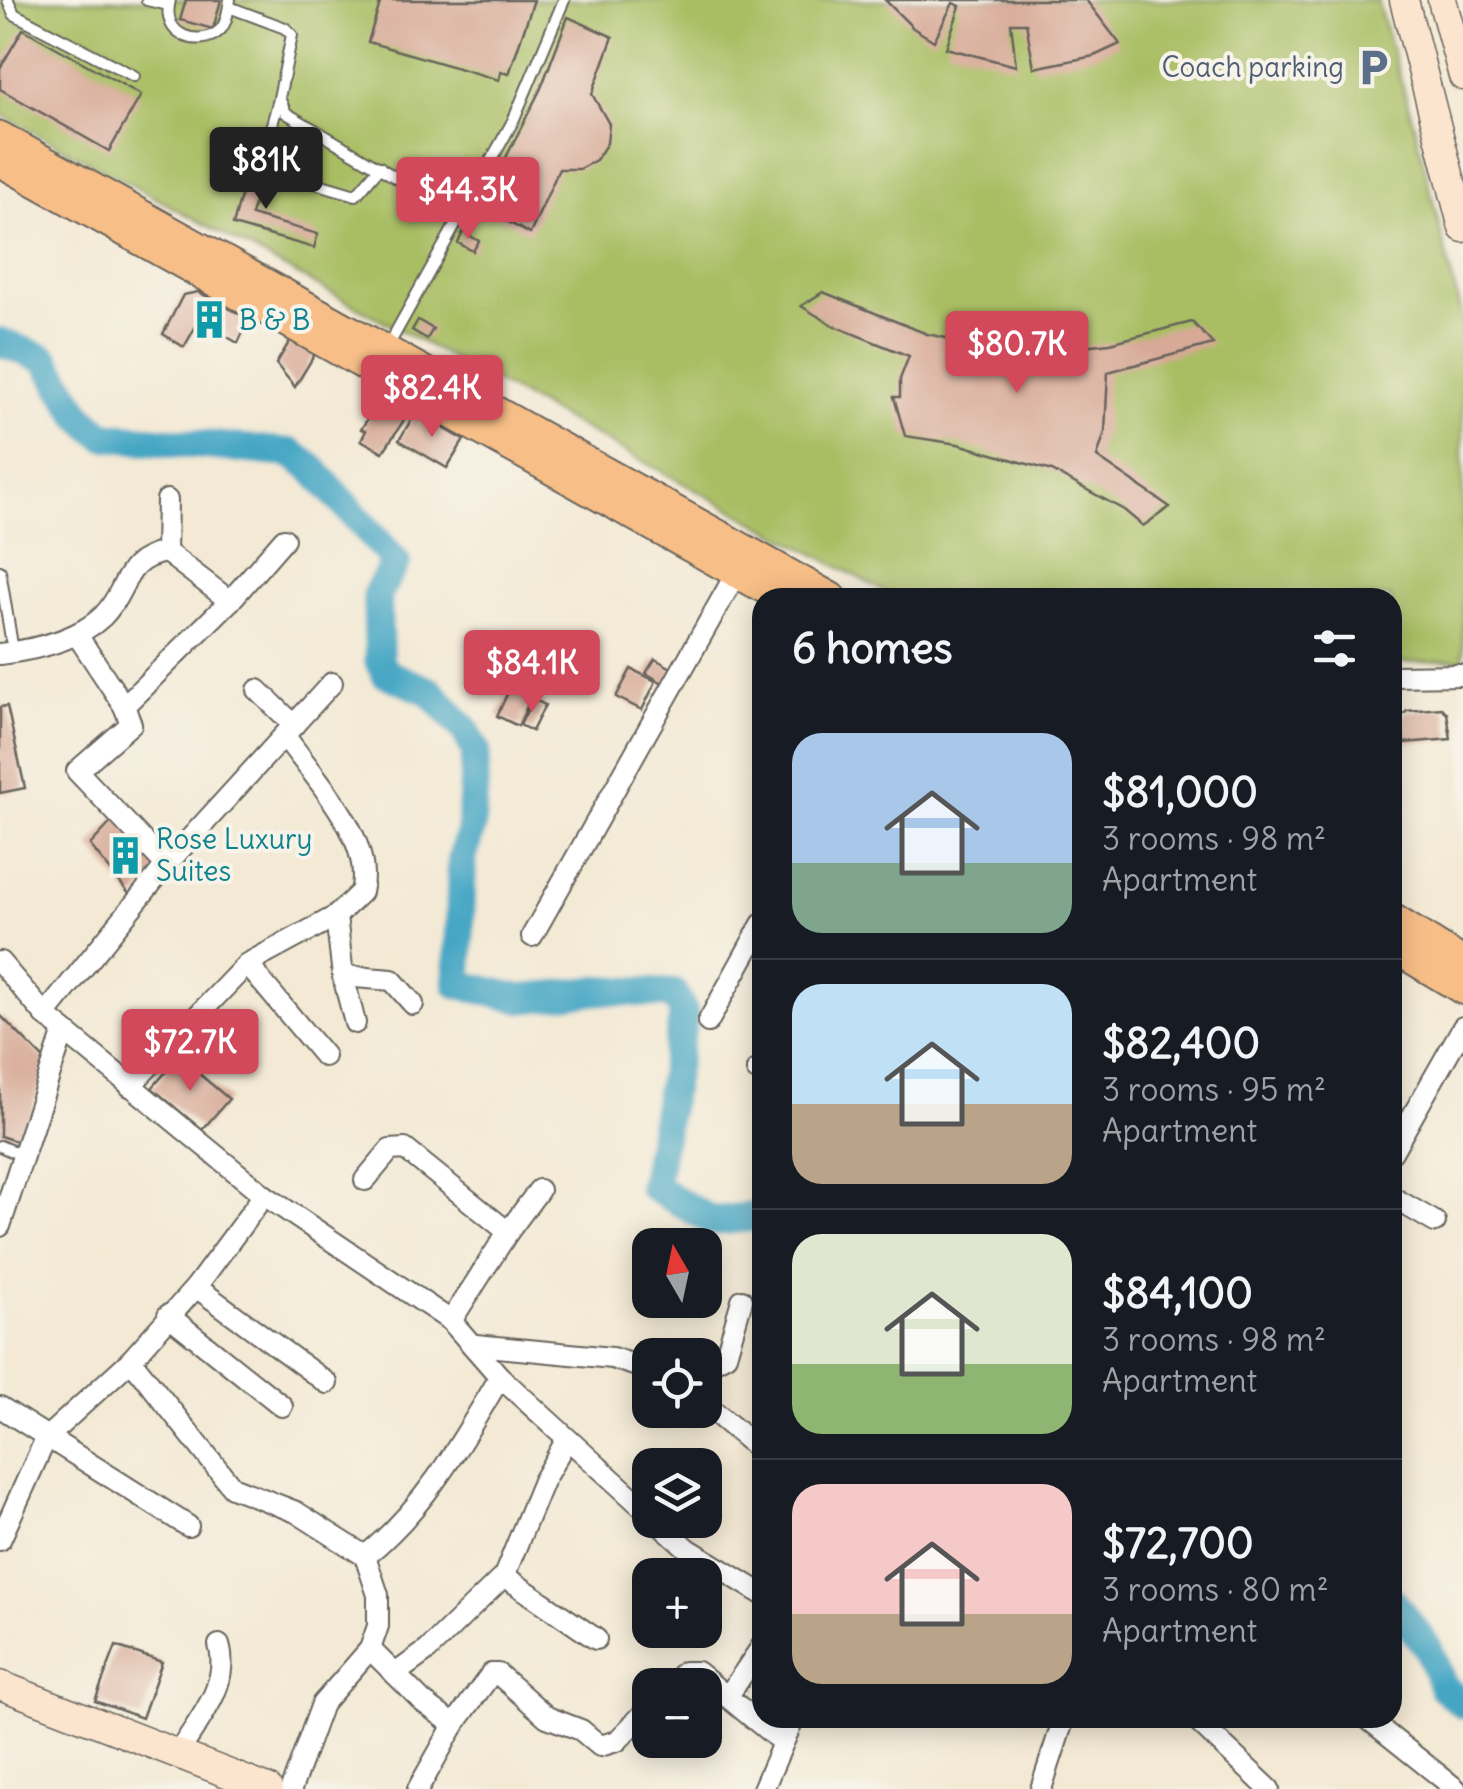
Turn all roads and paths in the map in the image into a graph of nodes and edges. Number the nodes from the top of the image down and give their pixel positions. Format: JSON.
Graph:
{"nodes":[{"id":1,"x":8,"y":0,"type":"edge"},
{"id":2,"x":147,"y":0,"type":"edge"},
{"id":3,"x":564,"y":0,"type":"edge"},
{"id":4,"x":1404,"y":0,"type":"edge"},
{"id":5,"x":1442,"y":0,"type":"edge"},
{"id":6,"x":170,"y":2,"type":"edge"},
{"id":7,"x":229,"y":4,"type":"edge"},
{"id":8,"x":134,"y":76,"type":"dead end"},
{"id":9,"x":1463,"y":76,"type":"edge"},
{"id":10,"x":280,"y":98,"type":"junction"},
{"id":11,"x":4,"y":143,"type":"edge"},
{"id":12,"x":380,"y":167,"type":"junction"},
{"id":13,"x":463,"y":217,"type":"junction"},
{"id":14,"x":1463,"y":228,"type":"edge"},
{"id":15,"x":379,"y":360,"type":"junction"},
{"id":16,"x":167,"y":500,"type":"dead end"},
{"id":17,"x":284,"y":540,"type":"dead end"},
{"id":18,"x":166,"y":552,"type":"junction"},
{"id":19,"x":0,"y":570,"type":"edge"},
{"id":20,"x":761,"y":579,"type":"edge"},
{"id":21,"x":794,"y":588,"type":"edge"},
{"id":22,"x":752,"y":593,"type":"edge"},
{"id":23,"x":230,"y":601,"type":"junction"},
{"id":24,"x":77,"y":635,"type":"junction"},
{"id":25,"x":7,"y":653,"type":"edge"},
{"id":26,"x":1463,"y":675,"type":"edge"},
{"id":27,"x":1402,"y":676,"type":"edge"},
{"id":28,"x":332,"y":684,"type":"dead end"},
{"id":29,"x":258,"y":690,"type":"dead end"},
{"id":30,"x":124,"y":706,"type":"junction"},
{"id":31,"x":290,"y":731,"type":"junction"},
{"id":32,"x":166,"y":865,"type":"junction"},
{"id":33,"x":336,"y":916,"type":"junction"},
{"id":34,"x":1402,"y":925,"type":"edge"},
{"id":35,"x":532,"y":936,"type":"dead end"},
{"id":36,"x":752,"y":947,"type":"edge"},
{"id":37,"x":1402,"y":952,"type":"edge"},
{"id":38,"x":0,"y":962,"type":"edge"},
{"id":39,"x":1463,"y":962,"type":"edge"},
{"id":40,"x":247,"y":964,"type":"junction"},
{"id":41,"x":343,"y":976,"type":"junction"},
{"id":42,"x":1463,"y":989,"type":"edge"},
{"id":43,"x":412,"y":1004,"type":"dead end"},
{"id":44,"x":44,"y":1015,"type":"junction"},
{"id":45,"x":708,"y":1022,"type":"dead end"},
{"id":46,"x":355,"y":1024,"type":"dead end"},
{"id":47,"x":1463,"y":1026,"type":"edge"},
{"id":48,"x":64,"y":1031,"type":"junction"},
{"id":49,"x":324,"y":1056,"type":"dead end"},
{"id":50,"x":130,"y":1086,"type":"junction"},
{"id":51,"x":1402,"y":1134,"type":"edge"},
{"id":52,"x":0,"y":1146,"type":"edge"},
{"id":53,"x":24,"y":1156,"type":"junction"},
{"id":54,"x":364,"y":1180,"type":"dead end"},
{"id":55,"x":539,"y":1190,"type":"dead end"},
{"id":56,"x":264,"y":1195,"type":"junction"},
{"id":57,"x":1402,"y":1203,"type":"edge"},
{"id":58,"x":1434,"y":1222,"type":"dead end"},
{"id":59,"x":0,"y":1226,"type":"edge"},
{"id":60,"x":508,"y":1232,"type":"junction"},
{"id":61,"x":196,"y":1287,"type":"junction"},
{"id":62,"x":742,"y":1300,"type":"dead end"},
{"id":63,"x":168,"y":1315,"type":"junction"},
{"id":64,"x":451,"y":1321,"type":"junction"},
{"id":65,"x":476,"y":1345,"type":"junction"},
{"id":66,"x":722,"y":1357,"type":"edge"},
{"id":67,"x":131,"y":1360,"type":"junction"},
{"id":68,"x":632,"y":1364,"type":"edge"},
{"id":69,"x":500,"y":1378,"type":"junction"},
{"id":70,"x":326,"y":1383,"type":"dead end"},
{"id":71,"x":282,"y":1406,"type":"dead end"},
{"id":72,"x":0,"y":1407,"type":"edge"},
{"id":73,"x":722,"y":1418,"type":"edge"},
{"id":74,"x":46,"y":1438,"type":"junction"},
{"id":75,"x":567,"y":1439,"type":"junction"},
{"id":76,"x":752,"y":1444,"type":"edge"},
{"id":77,"x":632,"y":1498,"type":"edge"},
{"id":78,"x":188,"y":1526,"type":"dead end"},
{"id":79,"x":676,"y":1538,"type":"edge"},
{"id":80,"x":0,"y":1540,"type":"edge"},
{"id":81,"x":365,"y":1556,"type":"junction"},
{"id":82,"x":504,"y":1576,"type":"junction"},
{"id":83,"x":752,"y":1588,"type":"edge"},
{"id":84,"x":596,"y":1639,"type":"dead end"},
{"id":85,"x":219,"y":1645,"type":"dead end"},
{"id":86,"x":370,"y":1649,"type":"junction"},
{"id":87,"x":752,"y":1661,"type":"edge"},
{"id":88,"x":395,"y":1674,"type":"junction"},
{"id":89,"x":0,"y":1685,"type":"edge"},
{"id":90,"x":722,"y":1692,"type":"edge"},
{"id":91,"x":728,"y":1696,"type":"junction"},
{"id":92,"x":752,"y":1716,"type":"edge"},
{"id":93,"x":454,"y":1725,"type":"junction"},
{"id":94,"x":632,"y":1726,"type":"edge"},
{"id":95,"x":766,"y":1728,"type":"edge"},
{"id":96,"x":789,"y":1728,"type":"edge"},
{"id":97,"x":1061,"y":1728,"type":"edge"},
{"id":98,"x":1205,"y":1728,"type":"edge"},
{"id":99,"x":1380,"y":1728,"type":"edge"},
{"id":100,"x":782,"y":1742,"type":"junction"},
{"id":101,"x":177,"y":1755,"type":"junction"},
{"id":102,"x":223,"y":1782,"type":"edge"},
{"id":103,"x":268,"y":1789,"type":"edge"},
{"id":104,"x":291,"y":1789,"type":"edge"},
{"id":105,"x":418,"y":1789,"type":"edge"},
{"id":106,"x":763,"y":1789,"type":"edge"},
{"id":107,"x":1042,"y":1789,"type":"edge"},
{"id":108,"x":1269,"y":1789,"type":"edge"},
{"id":109,"x":1456,"y":1789,"type":"edge"}],
"edges":[{"from":1,"to":8,"type":"lane"},
{"from":2,"to":6,"type":"lane"},
{"from":3,"to":13,"type":"lane"},
{"from":4,"to":14,"type":"street"},
{"from":5,"to":9,"type":"street"},
{"from":6,"to":7,"type":"lane"},
{"from":7,"to":10,"type":"lane"},
{"from":10,"to":12,"type":"lane"},
{"from":10,"to":12,"type":"lane"},
{"from":11,"to":15,"type":"main road"},
{"from":12,"to":13,"type":"lane"},
{"from":13,"to":15,"type":"lane"},
{"from":15,"to":20,"type":"main road"},
{"from":16,"to":18,"type":"street"},
{"from":17,"to":23,"type":"street"},
{"from":18,"to":23,"type":"street"},
{"from":18,"to":24,"type":"street"},
{"from":19,"to":25,"type":"lane"},
{"from":20,"to":21,"type":"main road"},
{"from":22,"to":35,"type":"street"},
{"from":23,"to":30,"type":"street"},
{"from":24,"to":25,"type":"street"},
{"from":24,"to":30,"type":"street"},
{"from":26,"to":27,"type":"street"},
{"from":28,"to":31,"type":"street"},
{"from":29,"to":31,"type":"street"},
{"from":30,"to":32,"type":"street"},
{"from":31,"to":32,"type":"street"},
{"from":31,"to":33,"type":"street"},
{"from":32,"to":44,"type":"street"},
{"from":33,"to":40,"type":"street"},
{"from":33,"to":41,"type":"street"},
{"from":34,"to":39,"type":"main road"},
{"from":36,"to":45,"type":"street"},
{"from":37,"to":42,"type":"main road"},
{"from":38,"to":44,"type":"street"},
{"from":40,"to":49,"type":"street"},
{"from":40,"to":50,"type":"street"},
{"from":41,"to":43,"type":"street"},
{"from":41,"to":46,"type":"street"},
{"from":44,"to":48,"type":"street"},
{"from":47,"to":51,"type":"street"},
{"from":48,"to":50,"type":"street"},
{"from":48,"to":53,"type":"street"},
{"from":50,"to":56,"type":"street"},
{"from":52,"to":53,"type":"lane"},
{"from":53,"to":59,"type":"street"},
{"from":54,"to":60,"type":"street"},
{"from":55,"to":60,"type":"street"},
{"from":56,"to":61,"type":"street"},
{"from":56,"to":64,"type":"street"},
{"from":57,"to":58,"type":"street"},
{"from":60,"to":64,"type":"street"},
{"from":61,"to":63,"type":"street"},
{"from":61,"to":70,"type":"street"},
{"from":62,"to":66,"type":"street"},
{"from":63,"to":67,"type":"street"},
{"from":63,"to":71,"type":"street"},
{"from":64,"to":65,"type":"street"},
{"from":65,"to":68,"type":"street"},
{"from":65,"to":69,"type":"street"},
{"from":67,"to":74,"type":"street"},
{"from":67,"to":81,"type":"street"},
{"from":69,"to":75,"type":"street"},
{"from":69,"to":81,"type":"street"},
{"from":72,"to":74,"type":"street"},
{"from":73,"to":76,"type":"street"},
{"from":74,"to":78,"type":"street"},
{"from":74,"to":80,"type":"street"},
{"from":75,"to":77,"type":"street"},
{"from":75,"to":82,"type":"street"},
{"from":79,"to":83,"type":"street"},
{"from":81,"to":86,"type":"street"},
{"from":82,"to":84,"type":"street"},
{"from":82,"to":88,"type":"street"},
{"from":85,"to":101,"type":"street"},
{"from":86,"to":88,"type":"street"},
{"from":86,"to":104,"type":"street"},
{"from":87,"to":91,"type":"street"},
{"from":88,"to":93,"type":"street"},
{"from":89,"to":101,"type":"street"},
{"from":90,"to":91,"type":"street"},
{"from":91,"to":92,"type":"street"},
{"from":93,"to":94,"type":"street"},
{"from":93,"to":105,"type":"street"},
{"from":95,"to":100,"type":"street"},
{"from":96,"to":100,"type":"street"},
{"from":97,"to":107,"type":"street"},
{"from":98,"to":108,"type":"street"},
{"from":99,"to":109,"type":"street"},
{"from":100,"to":106,"type":"street"},
{"from":101,"to":102,"type":"street"},
{"from":102,"to":103,"type":"street"}]}
